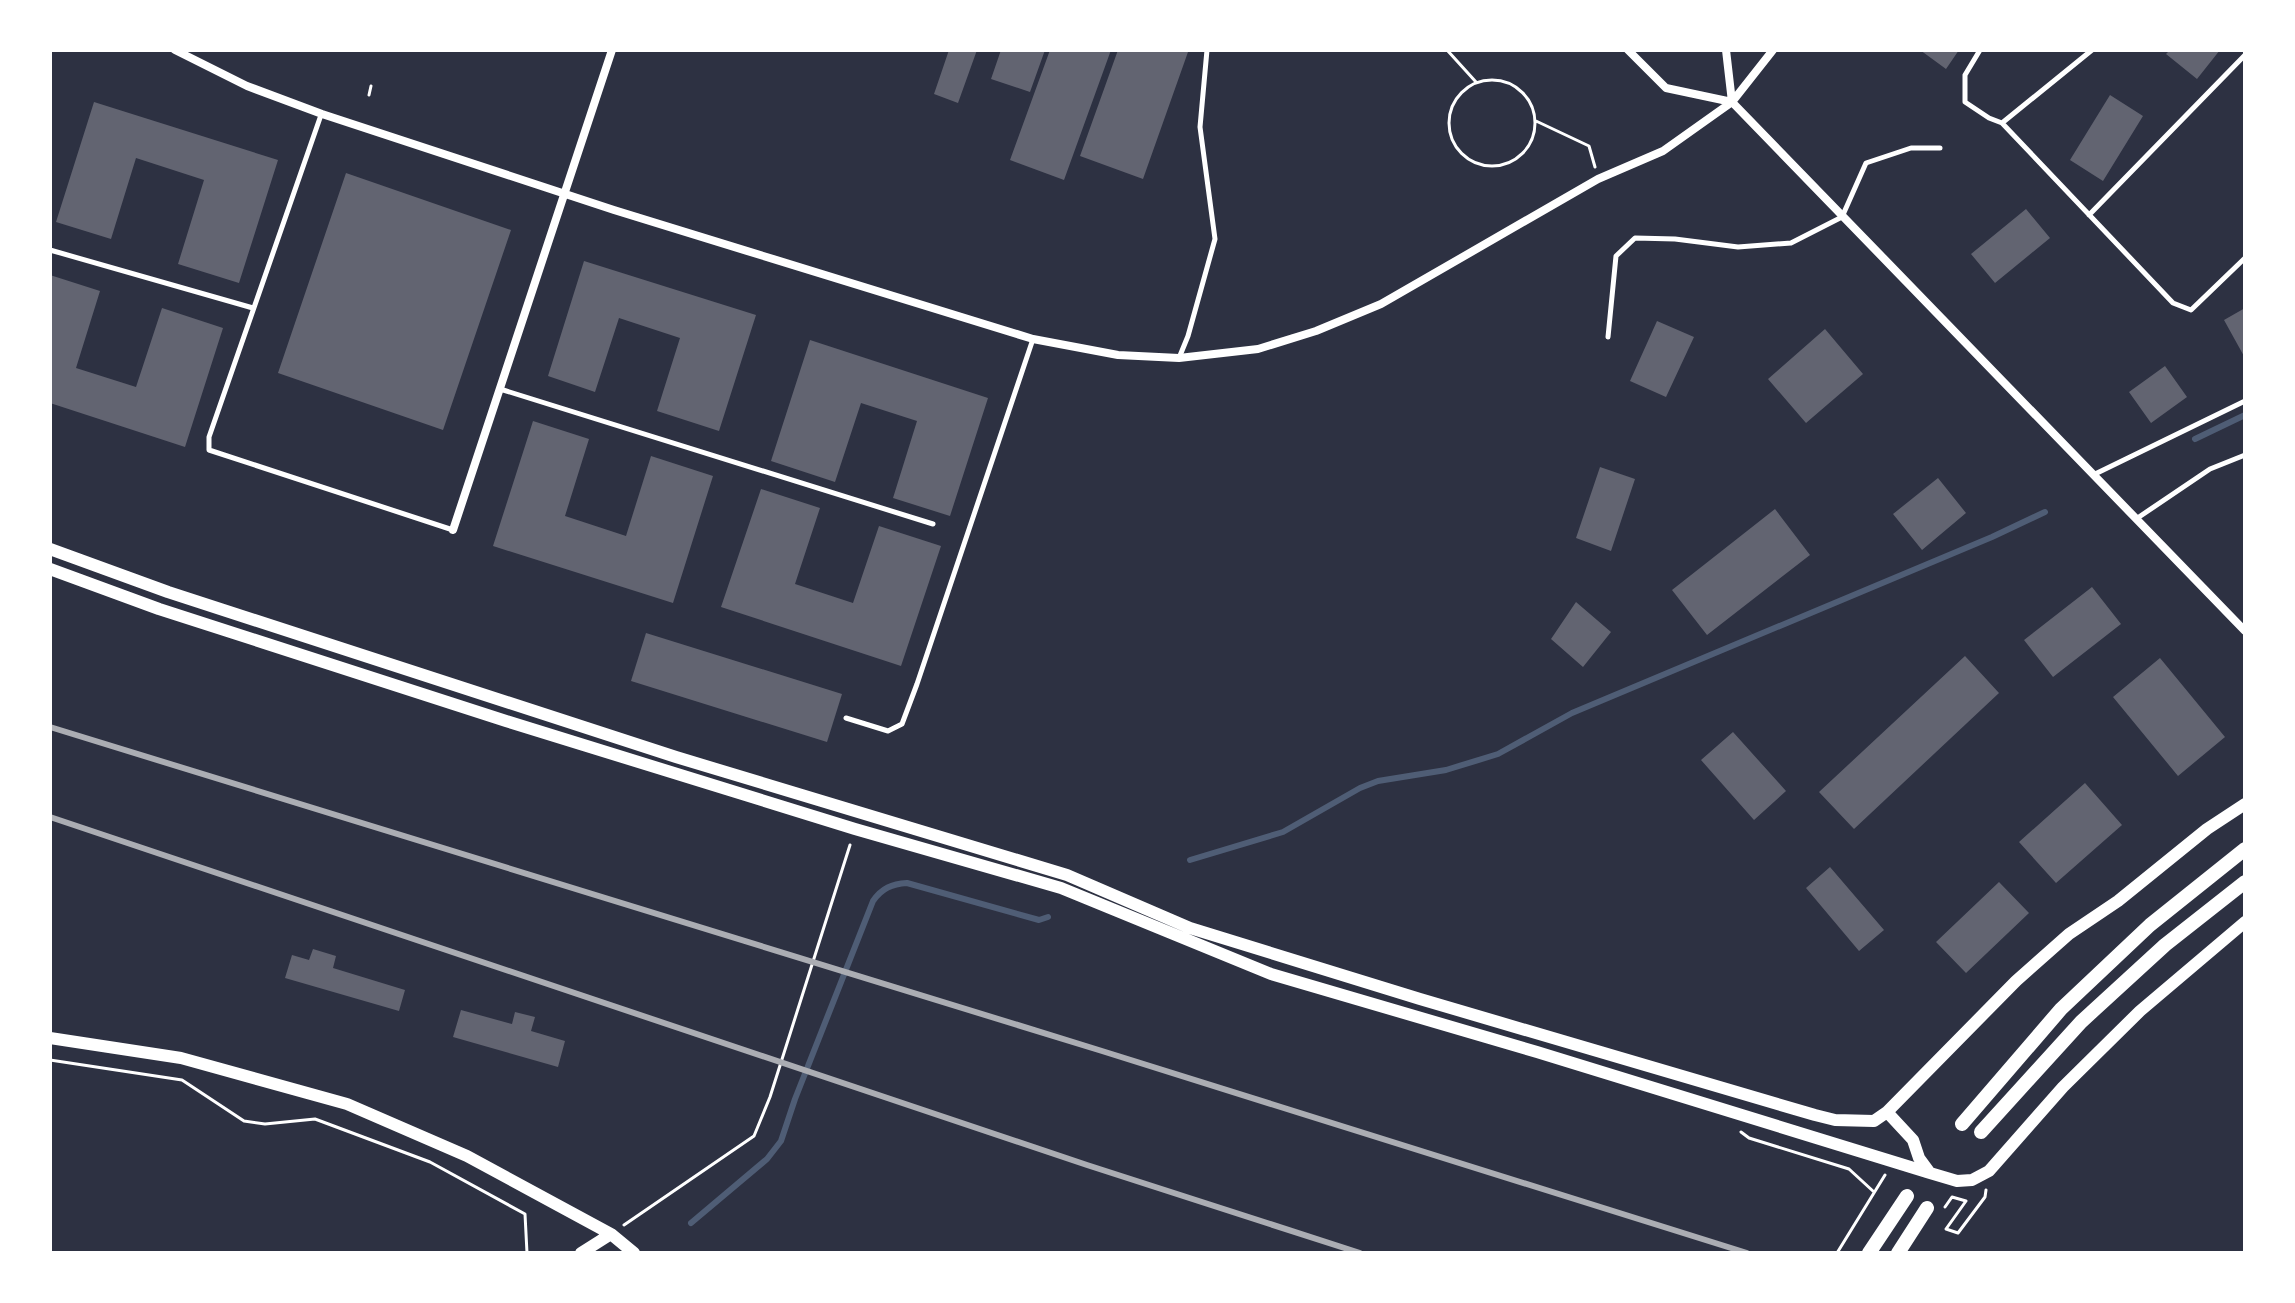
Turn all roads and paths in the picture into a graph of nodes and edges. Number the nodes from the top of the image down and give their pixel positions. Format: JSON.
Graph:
{"nodes":[{"id":1,"x":175,"y":50,"type":"edge"},
{"id":2,"x":612,"y":50,"type":"edge"},
{"id":3,"x":1207,"y":50,"type":"edge"},
{"id":4,"x":1447,"y":50,"type":"edge"},
{"id":5,"x":1628,"y":50,"type":"edge"},
{"id":6,"x":1726,"y":50,"type":"edge"},
{"id":7,"x":1773,"y":50,"type":"edge"},
{"id":8,"x":1980,"y":50,"type":"edge"},
{"id":9,"x":2092,"y":50,"type":"edge"},
{"id":10,"x":2245,"y":55,"type":"edge"},
{"id":11,"x":1476,"y":82,"type":"junction"},
{"id":12,"x":371,"y":86,"type":"dead end"},
{"id":13,"x":369,"y":95,"type":"dead end"},
{"id":14,"x":1732,"y":102,"type":"junction"},
{"id":15,"x":322,"y":114,"type":"junction"},
{"id":16,"x":1536,"y":121,"type":"junction"},
{"id":17,"x":2002,"y":123,"type":"junction"},
{"id":18,"x":1940,"y":148,"type":"dead end"},
{"id":19,"x":1598,"y":179,"type":"junction"},
{"id":20,"x":563,"y":193,"type":"junction"},
{"id":21,"x":2089,"y":215,"type":"junction"},
{"id":22,"x":1842,"y":217,"type":"junction"},
{"id":23,"x":50,"y":250,"type":"edge"},
{"id":24,"x":2245,"y":258,"type":"edge"},
{"id":25,"x":253,"y":308,"type":"junction"},
{"id":26,"x":1608,"y":337,"type":"dead end"},
{"id":27,"x":1033,"y":339,"type":"junction"},
{"id":28,"x":1179,"y":358,"type":"junction"},
{"id":29,"x":499,"y":389,"type":"junction"},
{"id":30,"x":2245,"y":401,"type":"edge"},
{"id":31,"x":2245,"y":455,"type":"edge"},
{"id":32,"x":2092,"y":475,"type":"junction"},
{"id":33,"x":2135,"y":519,"type":"junction"},
{"id":34,"x":933,"y":524,"type":"dead end"},
{"id":35,"x":453,"y":530,"type":"joint"},
{"id":36,"x":50,"y":549,"type":"edge"},
{"id":37,"x":50,"y":569,"type":"edge"},
{"id":38,"x":2245,"y":631,"type":"edge"},
{"id":39,"x":846,"y":718,"type":"dead end"},
{"id":40,"x":2245,"y":804,"type":"edge"},
{"id":41,"x":855,"y":829,"type":"junction"},
{"id":42,"x":2245,"y":849,"type":"edge"},
{"id":43,"x":2245,"y":882,"type":"edge"},
{"id":44,"x":2245,"y":922,"type":"edge"},
{"id":45,"x":50,"y":1038,"type":"edge"},
{"id":46,"x":50,"y":1060,"type":"edge"},
{"id":47,"x":1887,"y":1112,"type":"junction"},
{"id":48,"x":1962,"y":1124,"type":"dead end"},
{"id":49,"x":1738,"y":1130,"type":"dead end"},
{"id":50,"x":1981,"y":1132,"type":"dead end"},
{"id":51,"x":1989,"y":1171,"type":"junction"},
{"id":52,"x":1930,"y":1173,"type":"junction"},
{"id":53,"x":1885,"y":1175,"type":"dead end"},
{"id":54,"x":1874,"y":1192,"type":"junction"},
{"id":55,"x":1907,"y":1196,"type":"dead end"},
{"id":56,"x":1927,"y":1208,"type":"dead end"},
{"id":57,"x":1944,"y":1208,"type":"dead end"},
{"id":58,"x":611,"y":1234,"type":"junction"},
{"id":59,"x":527,"y":1253,"type":"edge"},
{"id":60,"x":581,"y":1253,"type":"edge"},
{"id":61,"x":592,"y":1253,"type":"edge"},
{"id":62,"x":634,"y":1253,"type":"edge"},
{"id":63,"x":1837,"y":1253,"type":"edge"},
{"id":64,"x":1869,"y":1253,"type":"edge"},
{"id":65,"x":1898,"y":1253,"type":"edge"}],
"edges":[{"from":1,"to":15,"type":"street"},
{"from":2,"to":20,"type":"street"},
{"from":3,"to":28,"type":"lane"},
{"from":4,"to":11,"type":"path"},
{"from":5,"to":14,"type":"street"},
{"from":6,"to":14,"type":"street"},
{"from":7,"to":14,"type":"street"},
{"from":8,"to":17,"type":"lane"},
{"from":9,"to":17,"type":"lane"},
{"from":10,"to":21,"type":"lane"},
{"from":11,"to":16,"type":"path"},
{"from":11,"to":16,"type":"path"},
{"from":12,"to":13,"type":"path"},
{"from":14,"to":19,"type":"street"},
{"from":14,"to":22,"type":"street"},
{"from":15,"to":20,"type":"street"},
{"from":15,"to":25,"type":"lane"},
{"from":16,"to":19,"type":"path"},
{"from":17,"to":21,"type":"lane"},
{"from":18,"to":22,"type":"lane"},
{"from":19,"to":28,"type":"street"},
{"from":20,"to":27,"type":"street"},
{"from":20,"to":29,"type":"street"},
{"from":21,"to":24,"type":"lane"},
{"from":22,"to":26,"type":"lane"},
{"from":22,"to":32,"type":"street"},
{"from":23,"to":25,"type":"lane"},
{"from":25,"to":35,"type":"lane"},
{"from":27,"to":28,"type":"street"},
{"from":27,"to":39,"type":"lane"},
{"from":29,"to":34,"type":"lane"},
{"from":29,"to":35,"type":"street"},
{"from":30,"to":32,"type":"lane"},
{"from":31,"to":33,"type":"lane"},
{"from":32,"to":33,"type":"street"},
{"from":33,"to":38,"type":"street"},
{"from":36,"to":47,"type":"street"},
{"from":37,"to":41,"type":"street"},
{"from":40,"to":47,"type":"street"},
{"from":41,"to":52,"type":"street"},
{"from":41,"to":58,"type":"path"},
{"from":42,"to":48,"type":"main road"},
{"from":43,"to":50,"type":"main road"},
{"from":44,"to":51,"type":"street"},
{"from":45,"to":58,"type":"street"},
{"from":46,"to":59,"type":"path"},
{"from":47,"to":52,"type":"street"},
{"from":49,"to":54,"type":"path"},
{"from":51,"to":52,"type":"street"},
{"from":51,"to":57,"type":"path"},
{"from":53,"to":54,"type":"path"},
{"from":54,"to":63,"type":"path"},
{"from":55,"to":64,"type":"main road"},
{"from":56,"to":65,"type":"main road"},
{"from":58,"to":60,"type":"street"},
{"from":58,"to":61,"type":"street"},
{"from":58,"to":62,"type":"street"}]}
